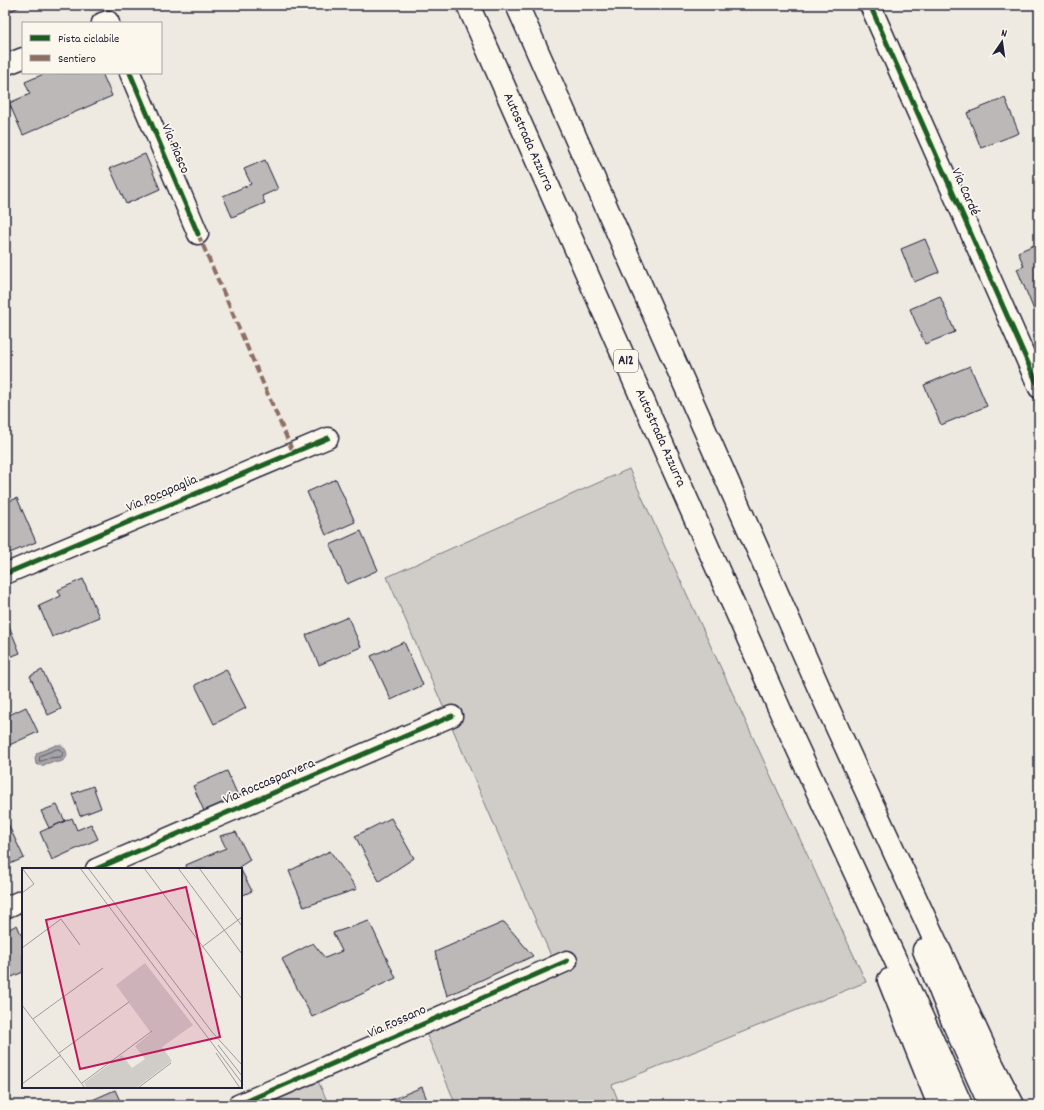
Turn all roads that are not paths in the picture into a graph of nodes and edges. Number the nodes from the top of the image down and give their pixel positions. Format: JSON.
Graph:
{"nodes":[{"id":1,"x":468,"y":5,"type":"edge"},
{"id":2,"x":517,"y":5,"type":"edge"},
{"id":3,"x":870,"y":5,"type":"edge"},
{"id":4,"x":22,"y":58,"type":"edge"},
{"id":5,"x":5,"y":66,"type":"edge"},
{"id":6,"x":130,"y":74,"type":"edge"},
{"id":7,"x":198,"y":234,"type":"dead end"},
{"id":8,"x":1039,"y":388,"type":"edge"},
{"id":9,"x":328,"y":438,"type":"dead end"},
{"id":10,"x":5,"y":574,"type":"edge"},
{"id":11,"x":822,"y":695,"type":"junction"},
{"id":12,"x":452,"y":716,"type":"dead end"},
{"id":13,"x":783,"y":717,"type":"junction"},
{"id":14,"x":98,"y":868,"type":"edge"},
{"id":15,"x":22,"y":900,"type":"edge"},
{"id":16,"x":5,"y":908,"type":"edge"},
{"id":17,"x":567,"y":961,"type":"dead end"},
{"id":18,"x":238,"y":1105,"type":"edge"},
{"id":19,"x":939,"y":1105,"type":"edge"},
{"id":20,"x":961,"y":1105,"type":"edge"},
{"id":21,"x":990,"y":1105,"type":"edge"},
{"id":22,"x":1013,"y":1105,"type":"edge"}],
"edges":[{"from":1,"to":13,"type":"highway","name":"Autostrada Azzurra","number":"A12"},
{"from":2,"to":11,"type":"highway"},
{"from":3,"to":8,"type":"street","name":"Via Cardé"},
{"from":4,"to":5,"type":"street"},
{"from":6,"to":7,"type":"street","name":"Via Piasco"},
{"from":9,"to":10,"type":"street","name":"Via Pocapaglia"},
{"from":11,"to":21,"type":"highway"},
{"from":11,"to":22,"type":"highway"},
{"from":12,"to":14,"type":"street","name":"Via Roccasparvera"},
{"from":13,"to":19,"type":"highway"},
{"from":13,"to":20,"type":"highway"},
{"from":15,"to":16,"type":"street"},
{"from":17,"to":18,"type":"street","name":"Via Fossano"}]}
